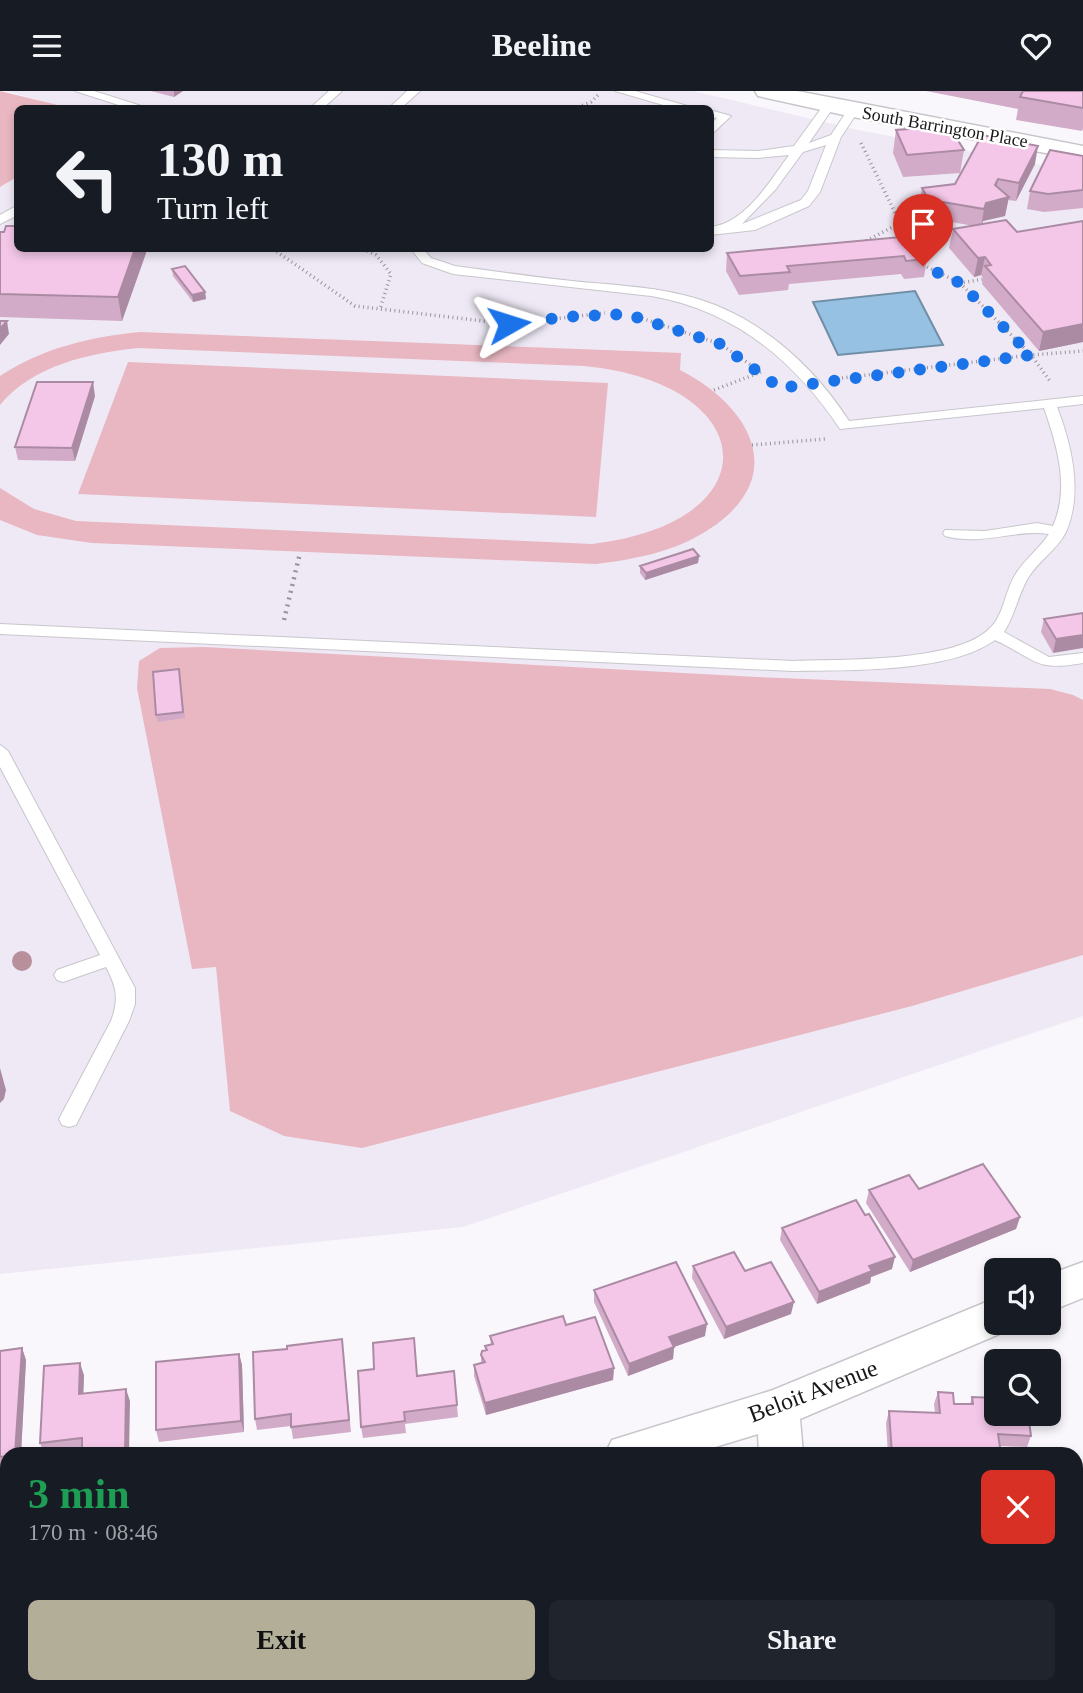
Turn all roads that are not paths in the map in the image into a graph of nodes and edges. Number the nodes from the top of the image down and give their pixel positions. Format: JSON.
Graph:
{"nodes":[{"id":1,"x":80,"y":91,"type":"edge"},
{"id":2,"x":336,"y":91,"type":"edge"},
{"id":3,"x":414,"y":91,"type":"edge"},
{"id":4,"x":621,"y":91,"type":"edge"},
{"id":5,"x":766,"y":91,"type":"edge"},
{"id":6,"x":886,"y":92,"type":"edge"},
{"id":7,"x":131,"y":105,"type":"edge"},
{"id":8,"x":319,"y":105,"type":"edge"},
{"id":9,"x":398,"y":105,"type":"edge"},
{"id":10,"x":677,"y":105,"type":"edge"},
{"id":11,"x":829,"y":106,"type":"junction"},
{"id":12,"x":853,"y":110,"type":"junction"},
{"id":13,"x":714,"y":114,"type":"edge"},
{"id":14,"x":879,"y":115,"type":"junction"},
{"id":15,"x":714,"y":129,"type":"edge"},
{"id":16,"x":835,"y":137,"type":"junction"},
{"id":17,"x":796,"y":151,"type":"junction"},
{"id":18,"x":714,"y":153,"type":"edge"},
{"id":19,"x":1083,"y":153,"type":"edge"},
{"id":20,"x":729,"y":229,"type":"junction"},
{"id":21,"x":714,"y":231,"type":"edge"},
{"id":22,"x":418,"y":252,"type":"edge"},
{"id":23,"x":1083,"y":400,"type":"edge"},
{"id":24,"x":1049,"y":403,"type":"junction"},
{"id":25,"x":1059,"y":531,"type":"junction"},
{"id":26,"x":950,"y":533,"type":"dead end"},
{"id":27,"x":0,"y":629,"type":"edge"},
{"id":28,"x":994,"y":634,"type":"junction"},
{"id":29,"x":1082,"y":658,"type":"edge"},
{"id":30,"x":0,"y":751,"type":"edge"},
{"id":31,"x":110,"y":959,"type":"junction"},
{"id":32,"x":63,"y":975,"type":"dead end"},
{"id":33,"x":69,"y":1119,"type":"dead end"},
{"id":34,"x":1083,"y":1280,"type":"edge"},
{"id":35,"x":1061,"y":1289,"type":"edge"},
{"id":36,"x":984,"y":1321,"type":"edge"},
{"id":37,"x":778,"y":1408,"type":"junction"},
{"id":38,"x":650,"y":1447,"type":"edge"},
{"id":39,"x":781,"y":1447,"type":"edge"}],
"edges":[{"from":1,"to":7,"type":"lane"},
{"from":2,"to":8,"type":"lane"},
{"from":3,"to":9,"type":"lane"},
{"from":4,"to":10,"type":"lane"},
{"from":5,"to":11,"type":"street","name":"South Barrington Place"},
{"from":6,"to":14,"type":"street"},
{"from":11,"to":12,"type":"street","name":"South Barrington Place"},
{"from":11,"to":17,"type":"lane"},
{"from":12,"to":14,"type":"street","name":"South Barrington Place"},
{"from":12,"to":16,"type":"lane"},
{"from":13,"to":15,"type":"lane"},
{"from":14,"to":19,"type":"street","name":"South Barrington Place"},
{"from":16,"to":17,"type":"lane"},
{"from":16,"to":20,"type":"lane"},
{"from":17,"to":18,"type":"lane"},
{"from":17,"to":20,"type":"lane"},
{"from":20,"to":21,"type":"lane"},
{"from":22,"to":24,"type":"lane"},
{"from":23,"to":24,"type":"lane"},
{"from":24,"to":25,"type":"lane"},
{"from":25,"to":26,"type":"lane"},
{"from":25,"to":28,"type":"lane"},
{"from":27,"to":28,"type":"lane"},
{"from":28,"to":29,"type":"lane"},
{"from":30,"to":31,"type":"lane"},
{"from":31,"to":32,"type":"lane"},
{"from":31,"to":33,"type":"lane"},
{"from":34,"to":35,"type":"street"},
{"from":36,"to":37,"type":"street","name":"Beloit Avenue"},
{"from":37,"to":38,"type":"street","name":"Beloit Avenue"},
{"from":37,"to":39,"type":"street"}]}
